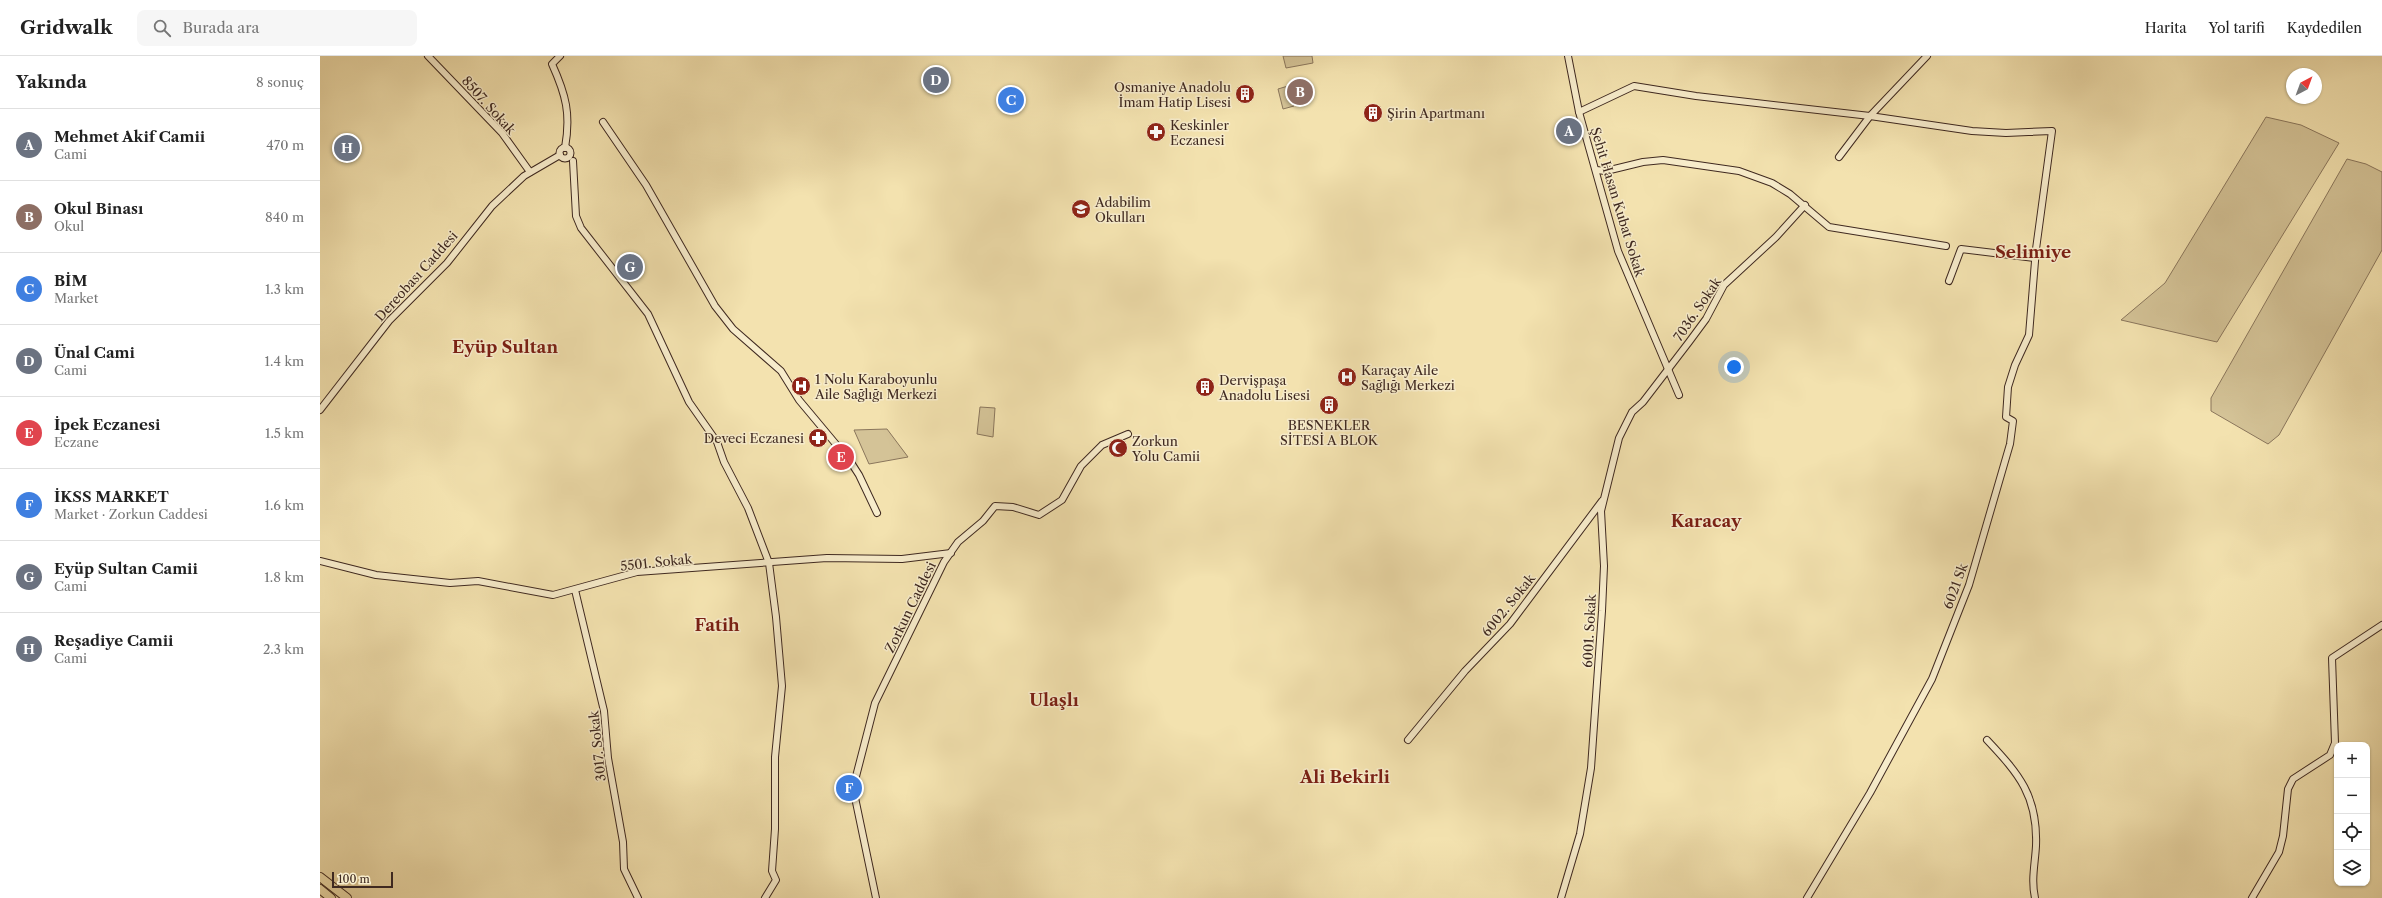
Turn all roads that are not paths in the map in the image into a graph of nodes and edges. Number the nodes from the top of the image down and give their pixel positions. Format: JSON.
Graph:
{"nodes":[{"id":1,"x":428,"y":56,"type":"edge"},
{"id":2,"x":560,"y":56,"type":"edge"},
{"id":3,"x":1568,"y":56,"type":"edge"},
{"id":4,"x":1927,"y":56,"type":"edge"},
{"id":5,"x":1579,"y":112,"type":"junction"},
{"id":6,"x":1870,"y":116,"type":"junction"},
{"id":7,"x":603,"y":122,"type":"dead end"},
{"id":8,"x":1839,"y":157,"type":"dead end"},
{"id":9,"x":573,"y":161,"type":"dead end"},
{"id":10,"x":1596,"y":170,"type":"junction"},
{"id":11,"x":530,"y":172,"type":"junction"},
{"id":12,"x":1805,"y":205,"type":"junction"},
{"id":13,"x":1946,"y":246,"type":"dead end"},
{"id":14,"x":2035,"y":258,"type":"junction"},
{"id":15,"x":1949,"y":281,"type":"dead end"},
{"id":16,"x":1667,"y":369,"type":"junction"},
{"id":17,"x":1660,"y":377,"type":"joint"},
{"id":18,"x":1679,"y":395,"type":"dead end"},
{"id":19,"x":320,"y":410,"type":"edge"},
{"id":20,"x":1128,"y":434,"type":"dead end"},
{"id":21,"x":1604,"y":498,"type":"junction"},
{"id":22,"x":877,"y":513,"type":"dead end"},
{"id":23,"x":951,"y":553,"type":"junction"},
{"id":24,"x":320,"y":561,"type":"edge"},
{"id":25,"x":769,"y":563,"type":"junction"},
{"id":26,"x":575,"y":590,"type":"junction"},
{"id":27,"x":2382,"y":625,"type":"edge"},
{"id":28,"x":1408,"y":740,"type":"dead end"},
{"id":29,"x":1987,"y":740,"type":"dead end"},
{"id":30,"x":320,"y":877,"type":"edge"},
{"id":31,"x":320,"y":890,"type":"edge"},
{"id":32,"x":331,"y":898,"type":"edge"},
{"id":33,"x":347,"y":898,"type":"edge"},
{"id":34,"x":638,"y":898,"type":"edge"},
{"id":35,"x":765,"y":898,"type":"edge"},
{"id":36,"x":876,"y":898,"type":"edge"},
{"id":37,"x":1561,"y":898,"type":"edge"},
{"id":38,"x":1807,"y":898,"type":"edge"},
{"id":39,"x":2035,"y":898,"type":"edge"},
{"id":40,"x":2252,"y":898,"type":"edge"}],
"edges":[{"from":1,"to":11,"type":"street","name":"8507. Sokak"},
{"from":2,"to":11,"type":"street","name":"Dereobası Caddesi"},
{"from":3,"to":5,"type":"street","name":"Şehit Hasan Kubat Sokak"},
{"from":4,"to":6,"type":"street"},
{"from":5,"to":6,"type":"street"},
{"from":5,"to":10,"type":"street","name":"Şehit Hasan Kubat Sokak"},
{"from":6,"to":8,"type":"street"},
{"from":6,"to":14,"type":"street"},
{"from":7,"to":22,"type":"street"},
{"from":9,"to":25,"type":"street"},
{"from":10,"to":12,"type":"street"},
{"from":10,"to":16,"type":"street","name":"Şehit Hasan Kubat Sokak"},
{"from":11,"to":19,"type":"street","name":"Dereobası Caddesi"},
{"from":12,"to":13,"type":"street"},
{"from":12,"to":16,"type":"street","name":"7036. Sokak"},
{"from":14,"to":15,"type":"street"},
{"from":14,"to":38,"type":"street","name":"6021 Sk"},
{"from":16,"to":17,"type":"street","name":"7036. Sokak"},
{"from":16,"to":18,"type":"street","name":"Şehit Hasan Kubat Sokak"},
{"from":17,"to":21,"type":"street","name":"6001. Sokak"},
{"from":20,"to":23,"type":"street","name":"Zorkun Caddesi"},
{"from":21,"to":28,"type":"street","name":"6002. Sokak"},
{"from":21,"to":37,"type":"street","name":"6001. Sokak"},
{"from":23,"to":25,"type":"street","name":"5501. Sokak"},
{"from":23,"to":36,"type":"street","name":"Zorkun Caddesi"},
{"from":24,"to":26,"type":"street","name":"5501. Sokak"},
{"from":25,"to":26,"type":"street","name":"5501. Sokak"},
{"from":25,"to":35,"type":"street"},
{"from":26,"to":34,"type":"street","name":"3017. Sokak"},
{"from":27,"to":40,"type":"street"},
{"from":29,"to":39,"type":"street"},
{"from":30,"to":33,"type":"highway"},
{"from":31,"to":32,"type":"highway"}]}
